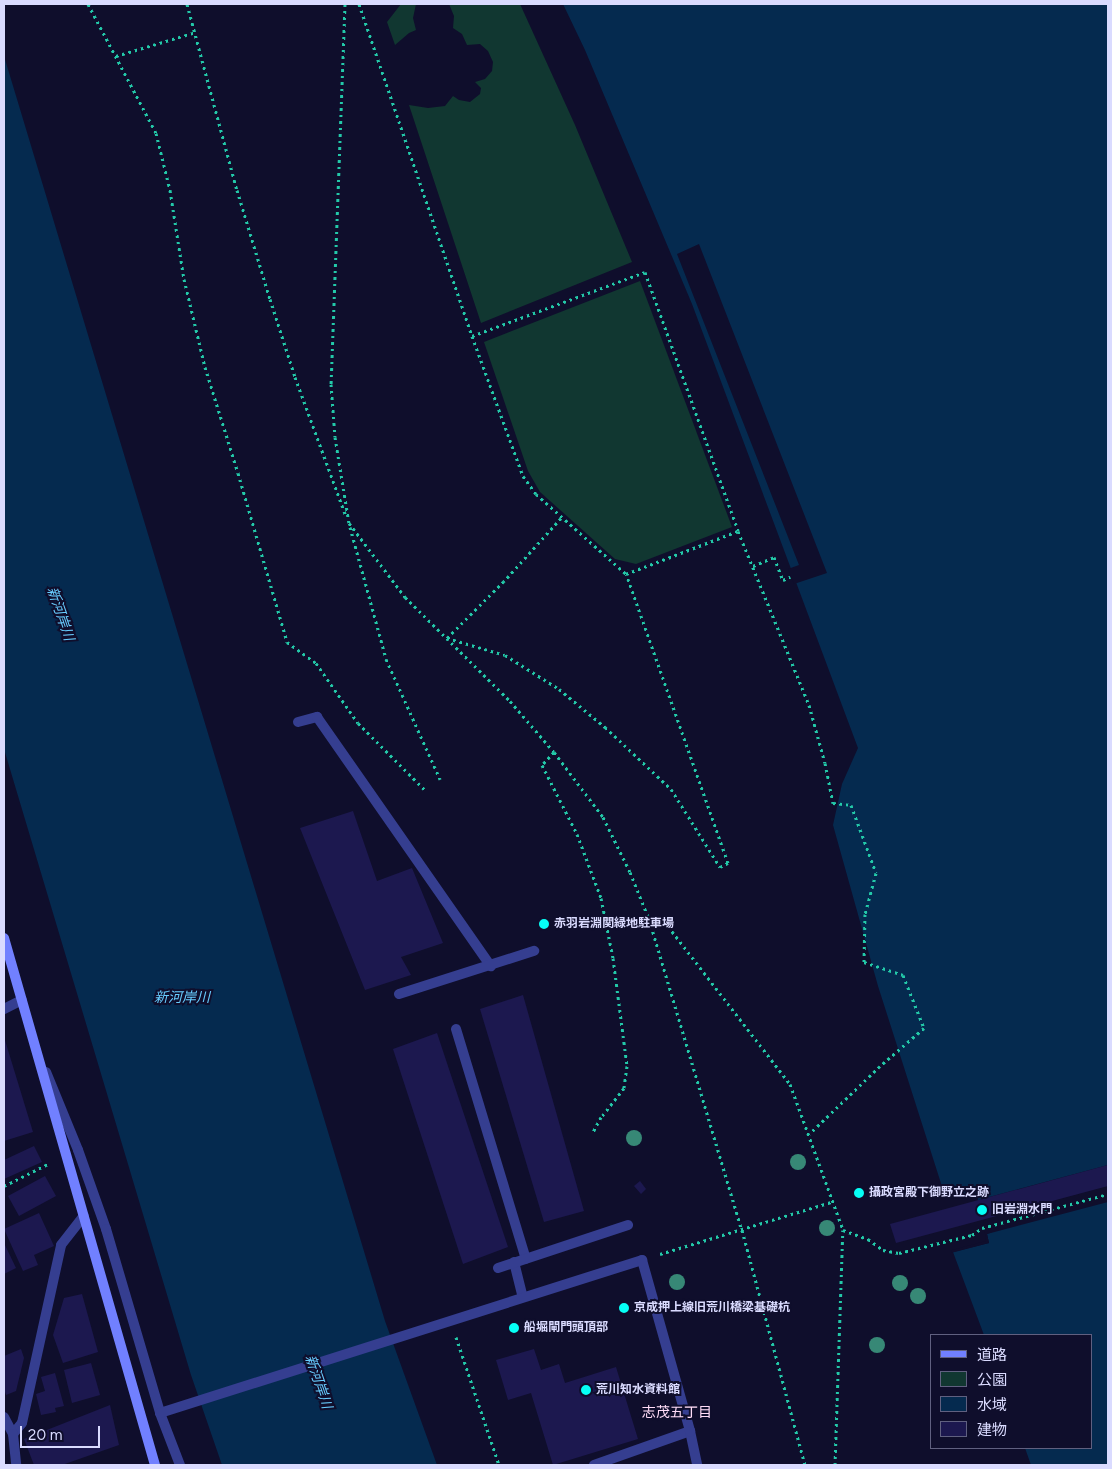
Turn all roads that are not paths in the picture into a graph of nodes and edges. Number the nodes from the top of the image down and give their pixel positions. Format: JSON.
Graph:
{"nodes":[{"id":1,"x":298,"y":722,"type":"dead end"},
{"id":2,"x":4,"y":938,"type":"edge"},
{"id":3,"x":534,"y":951,"type":"dead end"},
{"id":4,"x":491,"y":966,"type":"junction"},
{"id":5,"x":399,"y":994,"type":"dead end"},
{"id":6,"x":22,"y":1000,"type":"junction"},
{"id":7,"x":4,"y":1009,"type":"edge"},
{"id":8,"x":456,"y":1029,"type":"dead end"},
{"id":9,"x":38,"y":1051,"type":"junction"},
{"id":10,"x":84,"y":1216,"type":"junction"},
{"id":11,"x":628,"y":1226,"type":"dead end"},
{"id":12,"x":526,"y":1259,"type":"junction"},
{"id":13,"x":514,"y":1262,"type":"junction"},
{"id":14,"x":498,"y":1268,"type":"dead end"},
{"id":15,"x":523,"y":1297,"type":"junction"},
{"id":16,"x":160,"y":1413,"type":"junction"},
{"id":17,"x":4,"y":1417,"type":"edge"},
{"id":18,"x":690,"y":1431,"type":"junction"},
{"id":19,"x":13,"y":1434,"type":"junction"},
{"id":20,"x":16,"y":1465,"type":"edge"},
{"id":21,"x":155,"y":1465,"type":"edge"},
{"id":22,"x":180,"y":1465,"type":"edge"},
{"id":23,"x":594,"y":1465,"type":"edge"},
{"id":24,"x":697,"y":1465,"type":"edge"}],
"edges":[{"from":1,"to":4,"type":"street"},
{"from":2,"to":6,"type":"street"},
{"from":3,"to":4,"type":"street"},
{"from":4,"to":5,"type":"street"},
{"from":6,"to":7,"type":"street"},
{"from":6,"to":9,"type":"street"},
{"from":8,"to":12,"type":"street"},
{"from":9,"to":10,"type":"street"},
{"from":9,"to":16,"type":"street"},
{"from":10,"to":19,"type":"street"},
{"from":10,"to":21,"type":"street"},
{"from":11,"to":12,"type":"street"},
{"from":12,"to":13,"type":"street"},
{"from":13,"to":14,"type":"street"},
{"from":13,"to":15,"type":"street"},
{"from":15,"to":16,"type":"street"},
{"from":15,"to":18,"type":"street"},
{"from":16,"to":22,"type":"street"},
{"from":17,"to":19,"type":"street"},
{"from":18,"to":23,"type":"street"},
{"from":18,"to":24,"type":"street"},
{"from":19,"to":20,"type":"street"}]}
